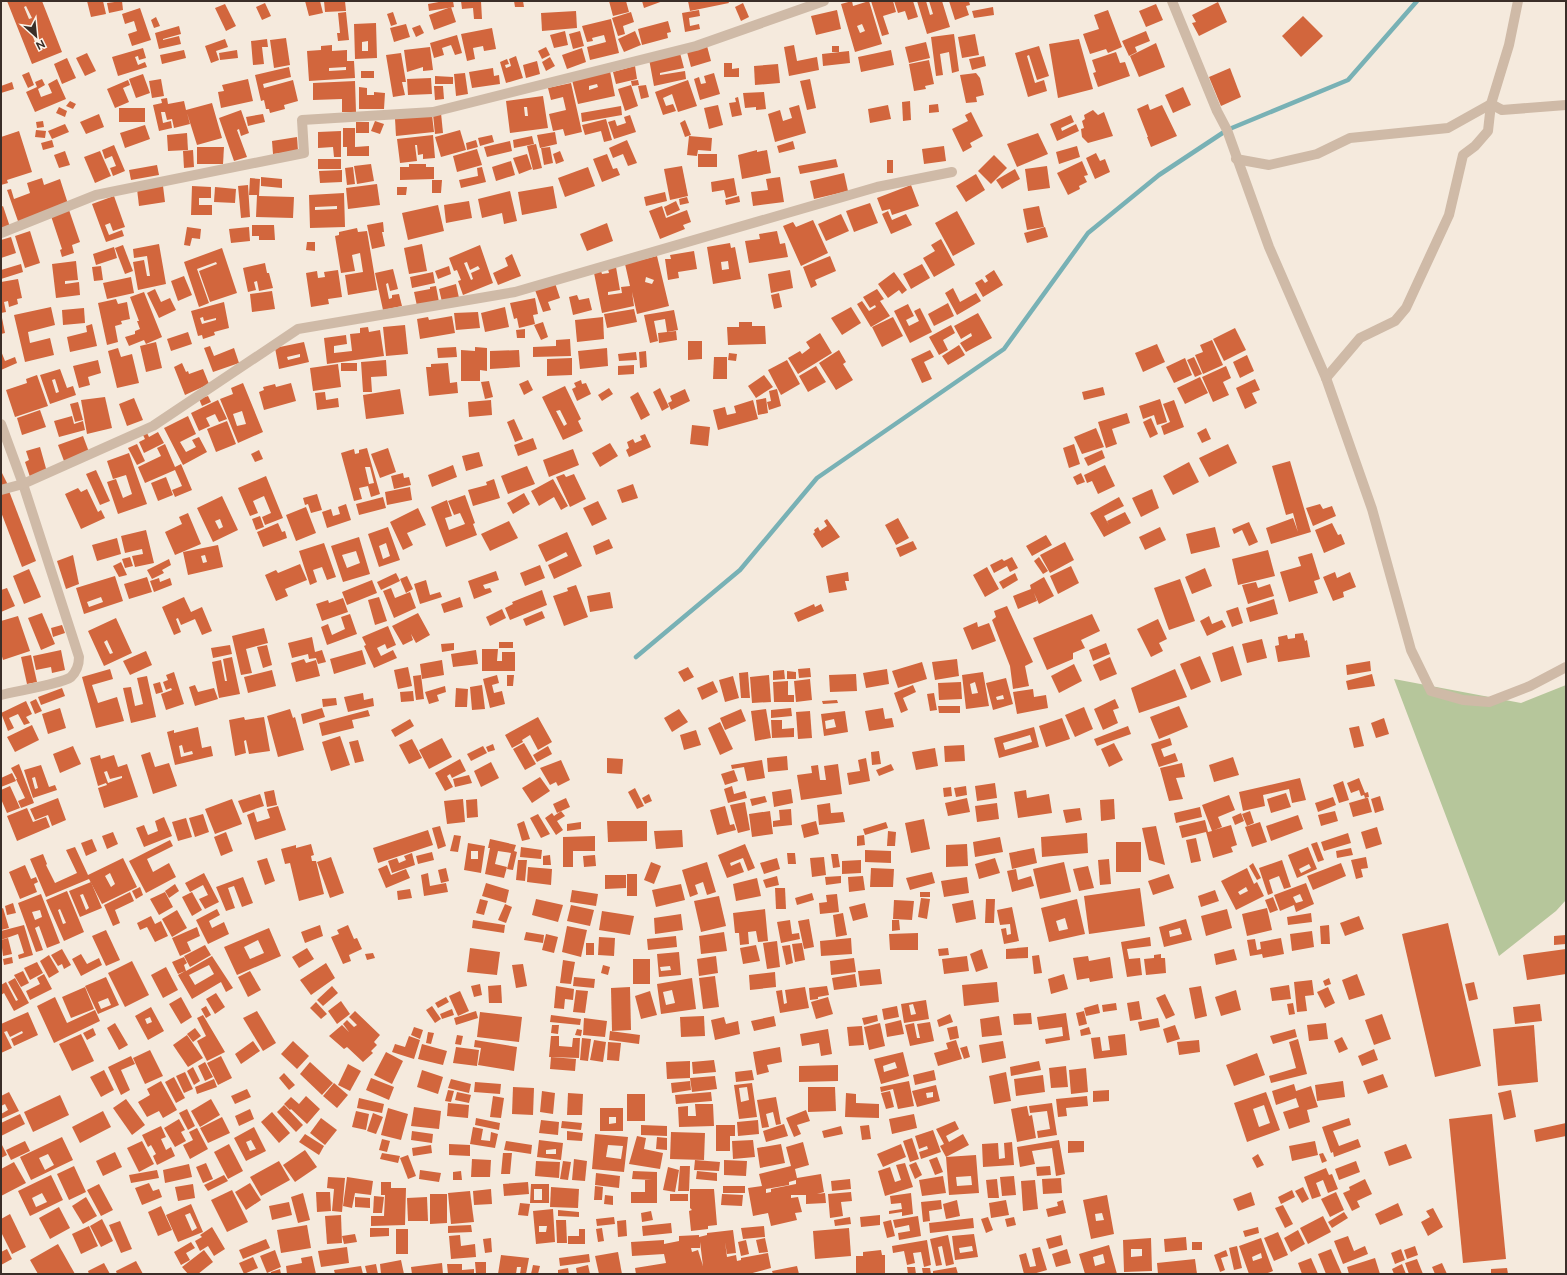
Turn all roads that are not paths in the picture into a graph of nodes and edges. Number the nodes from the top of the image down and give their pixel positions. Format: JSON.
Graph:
{"nodes":[{"id":1,"x":824,"y":1,"type":"edge"},
{"id":2,"x":1172,"y":1,"type":"edge"},
{"id":3,"x":1518,"y":1,"type":"edge"},
{"id":4,"x":1491,"y":104,"type":"junction"},
{"id":5,"x":1566,"y":105,"type":"edge"},
{"id":6,"x":1236,"y":159,"type":"junction"},
{"id":7,"x":952,"y":172,"type":"dead end"},
{"id":8,"x":1,"y":233,"type":"edge"},
{"id":9,"x":1326,"y":378,"type":"junction"},
{"id":10,"x":1,"y":424,"type":"edge"},
{"id":11,"x":23,"y":484,"type":"junction"},
{"id":12,"x":1,"y":490,"type":"edge"},
{"id":13,"x":1566,"y":667,"type":"edge"},
{"id":14,"x":1,"y":694,"type":"edge"}],
"edges":[{"from":1,"to":8,"type":"street"},
{"from":2,"to":6,"type":"street"},
{"from":3,"to":4,"type":"street"},
{"from":4,"to":5,"type":"street"},
{"from":4,"to":6,"type":"street"},
{"from":4,"to":9,"type":"street"},
{"from":6,"to":9,"type":"street"},
{"from":7,"to":11,"type":"street"},
{"from":9,"to":13,"type":"street"},
{"from":10,"to":11,"type":"street"},
{"from":11,"to":12,"type":"street"},
{"from":11,"to":14,"type":"street"}]}
